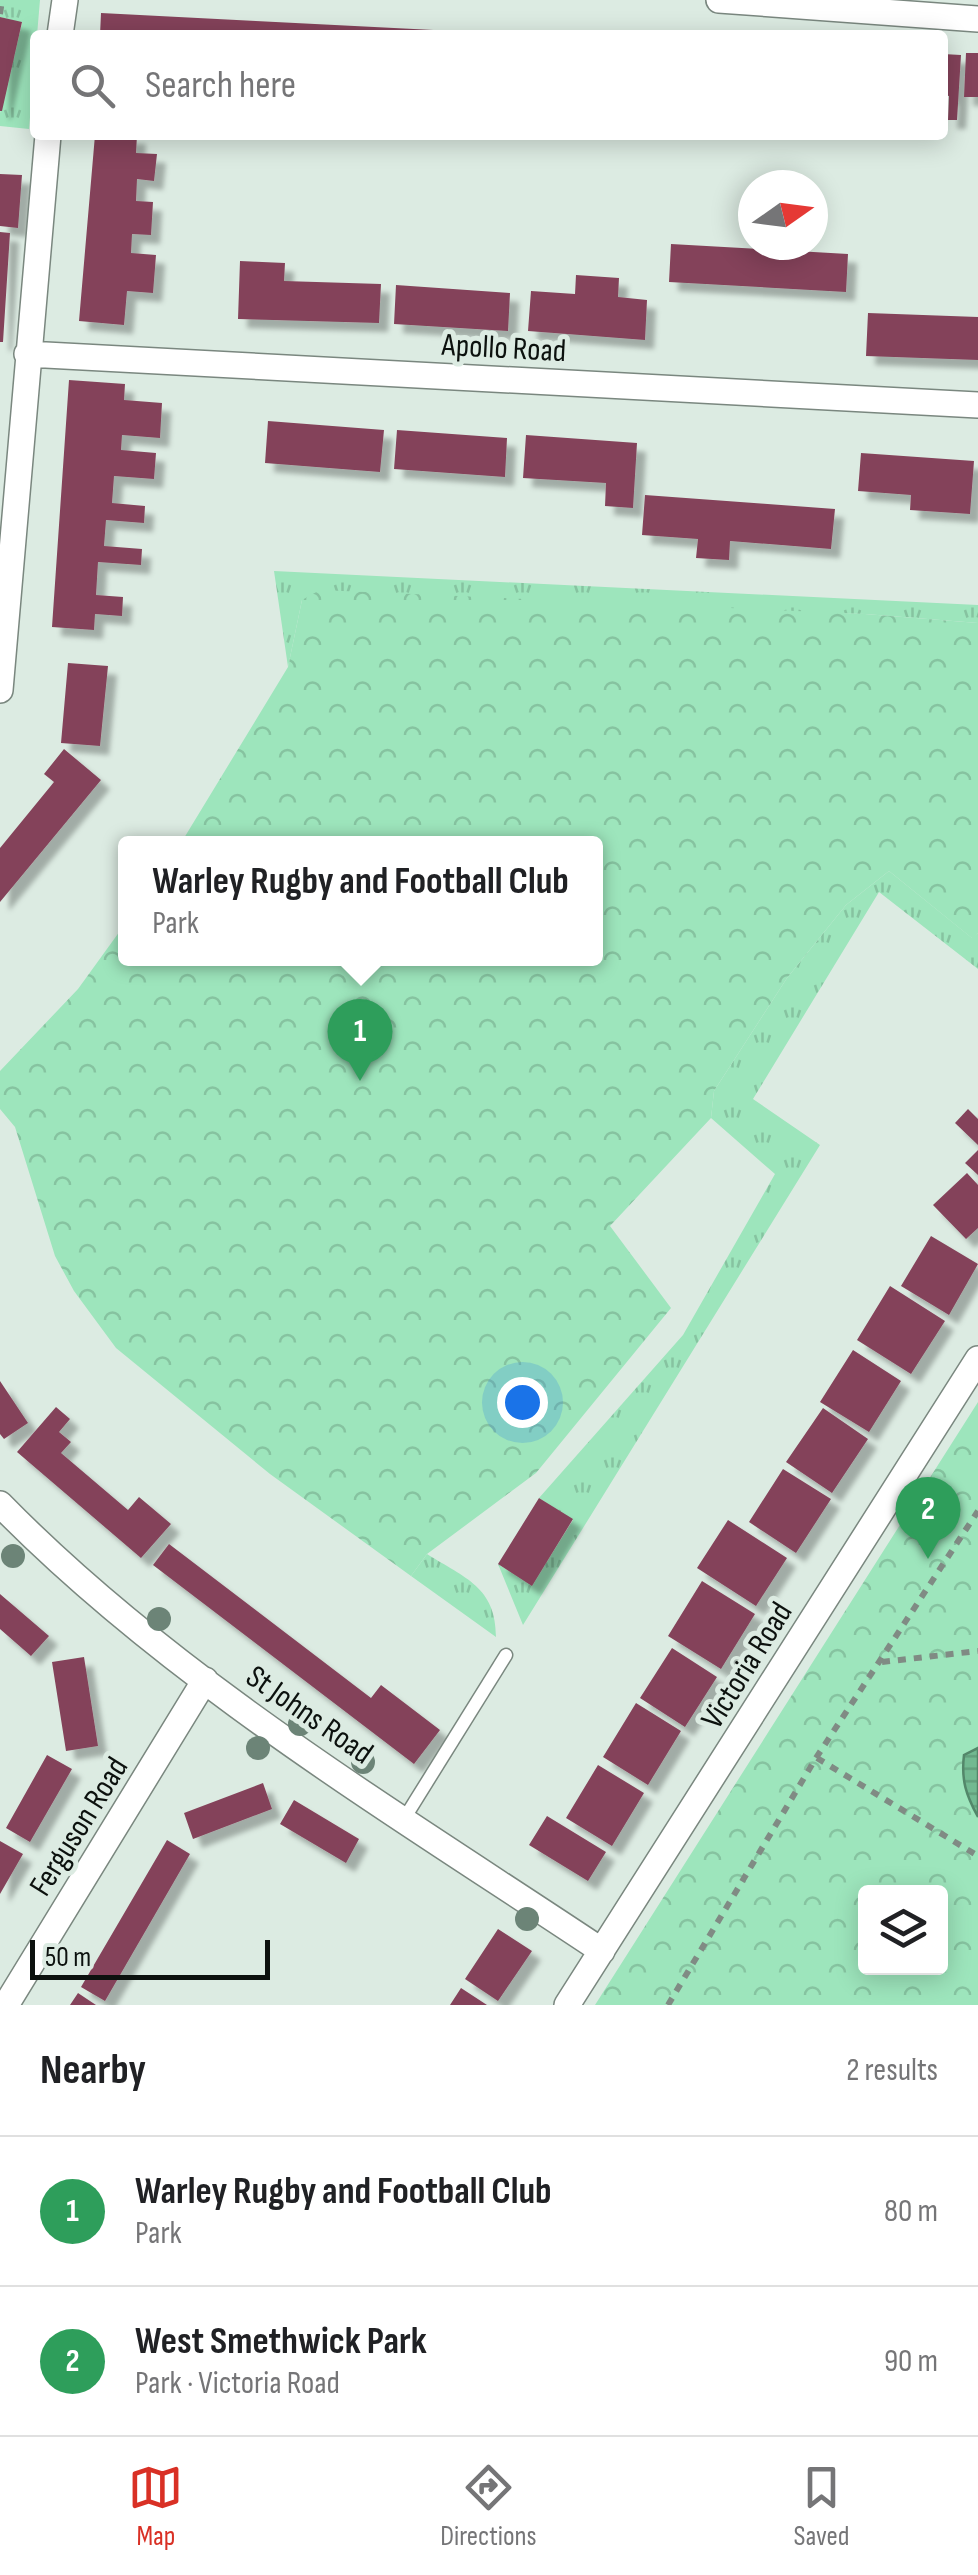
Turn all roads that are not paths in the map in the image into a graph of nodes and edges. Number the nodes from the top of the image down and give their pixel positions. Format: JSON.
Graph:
{"nodes":[{"id":1,"x":65,"y":0,"type":"edge"},
{"id":2,"x":719,"y":0,"type":"edge"},
{"id":3,"x":978,"y":19,"type":"edge"},
{"id":4,"x":61,"y":30,"type":"edge"},
{"id":5,"x":48,"y":140,"type":"edge"},
{"id":6,"x":27,"y":354,"type":"junction"},
{"id":7,"x":978,"y":405,"type":"edge"},
{"id":8,"x":0,"y":690,"type":"edge"},
{"id":9,"x":978,"y":1359,"type":"edge"},
{"id":10,"x":0,"y":1504,"type":"edge"},
{"id":11,"x":506,"y":1655,"type":"dead end"},
{"id":12,"x":205,"y":1680,"type":"junction"},
{"id":13,"x":404,"y":1819,"type":"junction"},
{"id":14,"x":602,"y":1951,"type":"junction"},
{"id":15,"x":6,"y":2005,"type":"edge"},
{"id":16,"x":567,"y":2005,"type":"edge"}],
"edges":[{"from":1,"to":4,"type":"street"},
{"from":2,"to":3,"type":"street"},
{"from":5,"to":6,"type":"street"},
{"from":6,"to":7,"type":"street","name":"Apollo Road"},
{"from":6,"to":8,"type":"street"},
{"from":9,"to":14,"type":"street","name":"Victoria Road"},
{"from":10,"to":12,"type":"street","name":"St Johns Road"},
{"from":11,"to":13,"type":"lane"},
{"from":12,"to":13,"type":"street","name":"St Johns Road"},
{"from":12,"to":15,"type":"street","name":"Ferguson Road"},
{"from":13,"to":14,"type":"street","name":"St Johns Road"},
{"from":14,"to":16,"type":"street","name":"Victoria Road"}]}
